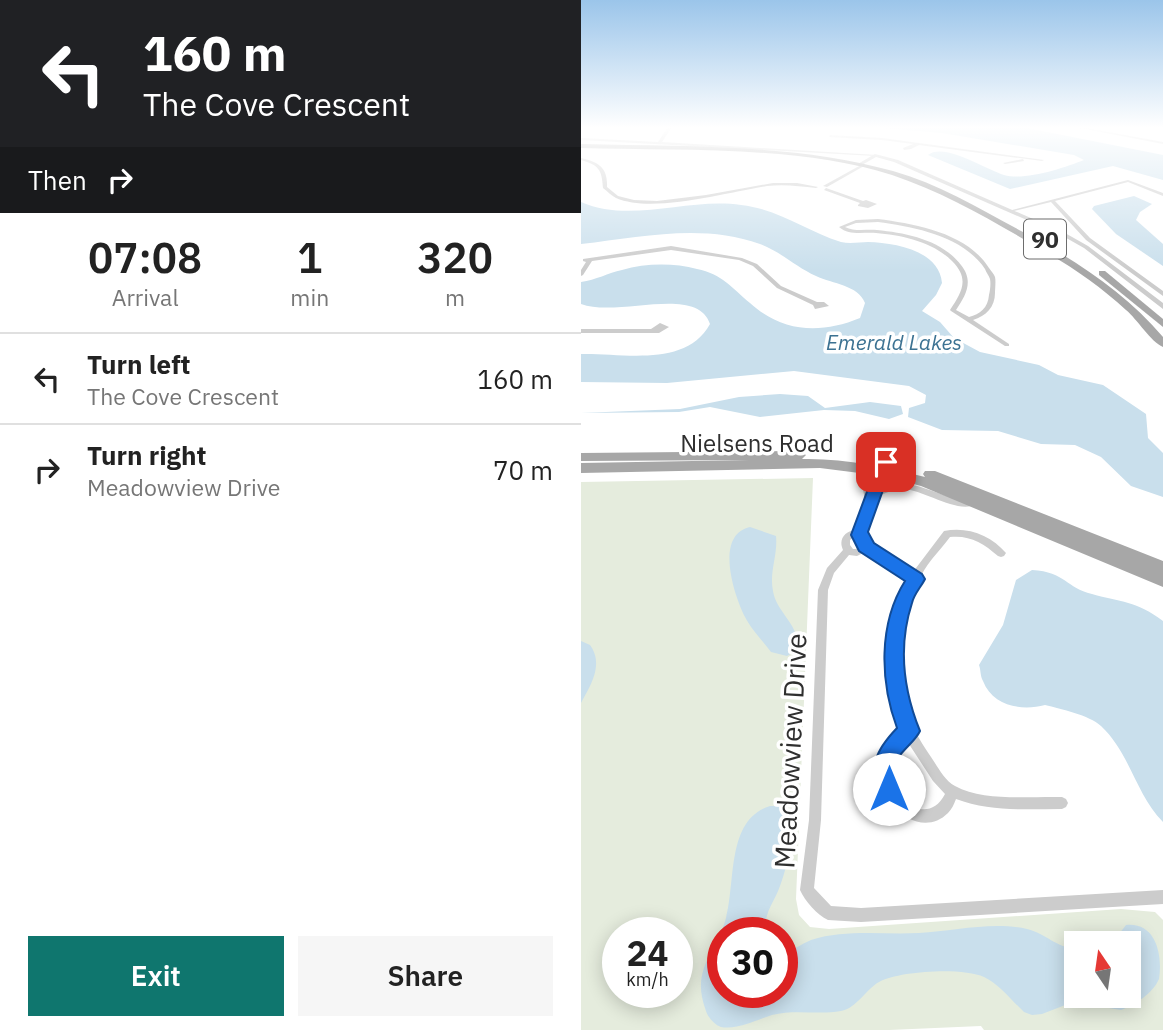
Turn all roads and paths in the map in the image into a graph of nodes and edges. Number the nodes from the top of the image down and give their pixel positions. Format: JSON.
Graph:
{"nodes":[{"id":1,"x":606,"y":175,"type":"edge"},
{"id":2,"x":846,"y":175,"type":"edge"},
{"id":3,"x":894,"y":175,"type":"edge"},
{"id":4,"x":898,"y":175,"type":"edge"},
{"id":5,"x":898,"y":175,"type":"edge"},
{"id":6,"x":826,"y":188,"type":"junction"},
{"id":7,"x":1163,"y":195,"type":"edge"},
{"id":8,"x":1052,"y":200,"type":"junction"},
{"id":9,"x":1010,"y":211,"type":"junction"},
{"id":10,"x":878,"y":222,"type":"junction"},
{"id":11,"x":875,"y":231,"type":"junction"},
{"id":12,"x":588,"y":260,"type":"edge"},
{"id":13,"x":581,"y":274,"type":"edge"},
{"id":14,"x":1163,"y":294,"type":"edge"},
{"id":15,"x":815,"y":304,"type":"dead end"},
{"id":16,"x":1163,"y":307,"type":"edge"},
{"id":17,"x":970,"y":319,"type":"junction"},
{"id":18,"x":1163,"y":324,"type":"edge"},
{"id":19,"x":654,"y":329,"type":"dead end"},
{"id":20,"x":581,"y":331,"type":"edge"},
{"id":21,"x":1163,"y":344,"type":"edge"},
{"id":22,"x":1007,"y":345,"type":"dead end"},
{"id":23,"x":581,"y":457,"type":"edge"},
{"id":24,"x":858,"y":467,"type":"junction"},
{"id":25,"x":884,"y":467,"type":"junction"},
{"id":26,"x":581,"y":468,"type":"edge"},
{"id":27,"x":875,"y":494,"type":"junction"},
{"id":28,"x":975,"y":503,"type":"junction"},
{"id":29,"x":870,"y":504,"type":"junction"},
{"id":30,"x":859,"y":535,"type":"junction"},
{"id":31,"x":865,"y":547,"type":"junction"},
{"id":32,"x":849,"y":550,"type":"junction"},
{"id":33,"x":1000,"y":553,"type":"dead end"},
{"id":34,"x":1163,"y":568,"type":"edge"},
{"id":35,"x":916,"y":579,"type":"junction"},
{"id":36,"x":1163,"y":581,"type":"edge"},
{"id":37,"x":909,"y":731,"type":"junction"},
{"id":38,"x":953,"y":792,"type":"junction"},
{"id":39,"x":1062,"y":803,"type":"dead end"},
{"id":40,"x":1163,"y":897,"type":"edge"}],
"edges":[{"from":1,"to":6,"type":"street"},
{"from":2,"to":6,"type":"street"},
{"from":3,"to":21,"type":"main road","number":"90"},
{"from":4,"to":9,"type":"street"},
{"from":5,"to":18,"type":"main road","number":"90"},
{"from":6,"to":10,"type":"street"},
{"from":7,"to":8,"type":"street"},
{"from":8,"to":9,"type":"street"},
{"from":8,"to":14,"type":"street"},
{"from":9,"to":16,"type":"street"},
{"from":10,"to":11,"type":"street"},
{"from":10,"to":11,"type":"street"},
{"from":10,"to":17,"type":"street"},
{"from":11,"to":17,"type":"street"},
{"from":12,"to":13,"type":"street"},
{"from":12,"to":15,"type":"street"},
{"from":17,"to":22,"type":"street"},
{"from":19,"to":20,"type":"street"},
{"from":23,"to":25,"type":"main road","name":"Nielsens Road"},
{"from":24,"to":25,"type":"main road","name":"Nielsens Road"},
{"from":24,"to":26,"type":"main road","name":"Nielsens Road"},
{"from":24,"to":29,"type":"street"},
{"from":25,"to":27,"type":"street"},
{"from":25,"to":28,"type":"main road","name":"Nielsens Road"},
{"from":25,"to":34,"type":"main road","name":"Nielsens Road"},
{"from":27,"to":28,"type":"street"},
{"from":27,"to":29,"type":"street"},
{"from":28,"to":36,"type":"main road","name":"Nielsens Road"},
{"from":29,"to":30,"type":"street"},
{"from":30,"to":31,"type":"street"},
{"from":30,"to":32,"type":"street","name":"Meadowview Drive"},
{"from":31,"to":32,"type":"street"},
{"from":31,"to":35,"type":"street"},
{"from":32,"to":40,"type":"street","name":"Meadowview Drive"},
{"from":33,"to":35,"type":"street"},
{"from":35,"to":37,"type":"street"},
{"from":37,"to":38,"type":"street"},
{"from":37,"to":38,"type":"street"},
{"from":38,"to":39,"type":"street"}]}
